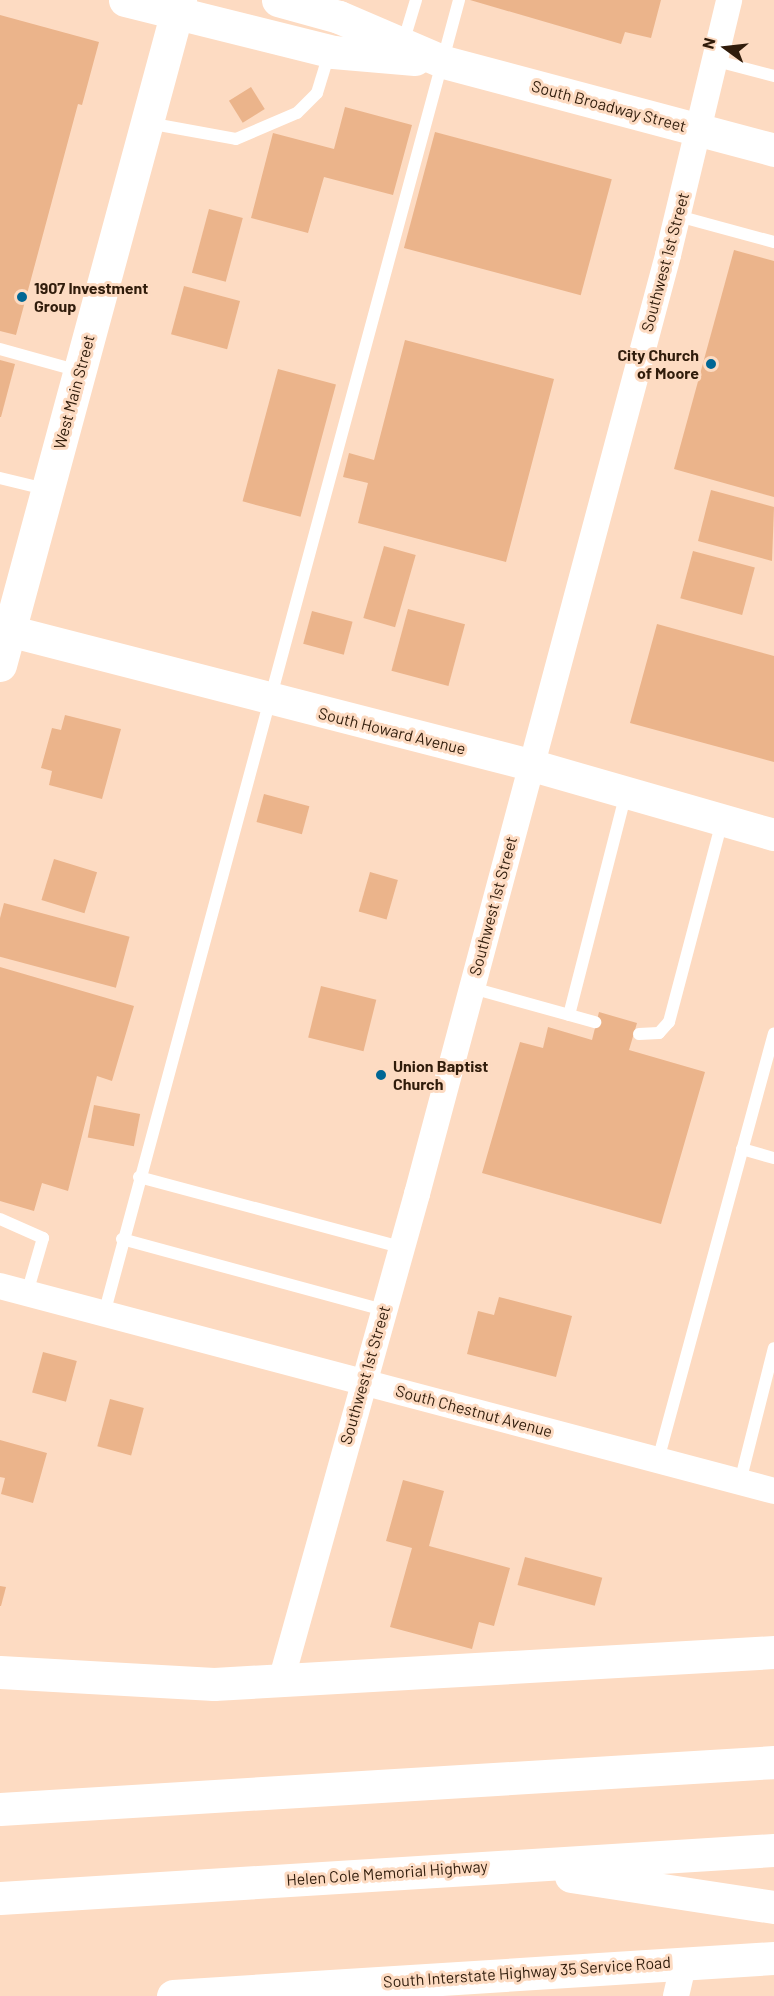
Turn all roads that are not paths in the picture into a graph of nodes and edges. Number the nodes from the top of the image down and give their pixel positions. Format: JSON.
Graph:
{"nodes":[{"id":1,"x":125,"y":0,"type":"edge"},
{"id":2,"x":278,"y":0,"type":"edge"},
{"id":3,"x":416,"y":0,"type":"edge"},
{"id":4,"x":459,"y":0,"type":"edge"},
{"id":5,"x":729,"y":0,"type":"edge"},
{"id":6,"x":178,"y":8,"type":"edge"},
{"id":7,"x":403,"y":44,"type":"junction"},
{"id":8,"x":329,"y":51,"type":"junction"},
{"id":9,"x":713,"y":60,"type":"junction"},
{"id":10,"x":444,"y":62,"type":"junction"},
{"id":11,"x":774,"y":76,"type":"edge"},
{"id":12,"x":147,"y":123,"type":"junction"},
{"id":13,"x":698,"y":129,"type":"junction"},
{"id":14,"x":774,"y":150,"type":"edge"},
{"id":15,"x":678,"y":216,"type":"junction"},
{"id":16,"x":774,"y":242,"type":"edge"},
{"id":17,"x":0,"y":349,"type":"edge"},
{"id":18,"x":79,"y":371,"type":"junction"},
{"id":19,"x":0,"y":478,"type":"edge"},
{"id":20,"x":47,"y":490,"type":"junction"},
{"id":21,"x":5,"y":629,"type":"edge"},
{"id":22,"x":0,"y":665,"type":"edge"},
{"id":23,"x":268,"y":699,"type":"junction"},
{"id":24,"x":530,"y":765,"type":"junction"},
{"id":25,"x":627,"y":793,"type":"junction"},
{"id":26,"x":723,"y":820,"type":"junction"},
{"id":27,"x":774,"y":835,"type":"edge"},
{"id":28,"x":471,"y":988,"type":"junction"},
{"id":29,"x":569,"y":1015,"type":"junction"},
{"id":30,"x":595,"y":1022,"type":"dead end"},
{"id":31,"x":639,"y":1034,"type":"dead end"},
{"id":32,"x":774,"y":1034,"type":"edge"},
{"id":33,"x":742,"y":1149,"type":"junction"},
{"id":34,"x":774,"y":1158,"type":"edge"},
{"id":35,"x":139,"y":1177,"type":"junction"},
{"id":36,"x":0,"y":1219,"type":"edge"},
{"id":37,"x":122,"y":1239,"type":"junction"},
{"id":38,"x":401,"y":1247,"type":"junction"},
{"id":39,"x":0,"y":1286,"type":"edge"},
{"id":40,"x":27,"y":1293,"type":"junction"},
{"id":41,"x":383,"y":1310,"type":"junction"},
{"id":42,"x":104,"y":1314,"type":"junction"},
{"id":43,"x":774,"y":1348,"type":"edge"},
{"id":44,"x":363,"y":1381,"type":"junction"},
{"id":45,"x":768,"y":1397,"type":"edge"},
{"id":46,"x":658,"y":1460,"type":"junction"},
{"id":47,"x":741,"y":1482,"type":"junction"},
{"id":48,"x":774,"y":1491,"type":"edge"},
{"id":49,"x":774,"y":1652,"type":"edge"},
{"id":50,"x":0,"y":1672,"type":"edge"},
{"id":51,"x":281,"y":1680,"type":"junction"},
{"id":52,"x":774,"y":1762,"type":"edge"},
{"id":53,"x":0,"y":1809,"type":"edge"},
{"id":54,"x":774,"y":1850,"type":"edge"},
{"id":55,"x":507,"y":1866,"type":"junction"},
{"id":56,"x":0,"y":1898,"type":"edge"},
{"id":57,"x":774,"y":1907,"type":"edge"},
{"id":58,"x":774,"y":1958,"type":"edge"},
{"id":59,"x":684,"y":1962,"type":"junction"},
{"id":60,"x":219,"y":1994,"type":"edge"},
{"id":61,"x":173,"y":1996,"type":"edge"},
{"id":62,"x":676,"y":1996,"type":"edge"}],
"edges":[{"from":1,"to":6,"type":"main road","name":"South Broadway Street"},
{"from":2,"to":7,"type":"main road","name":"South Broadway Street"},
{"from":3,"to":7,"type":"lane"},
{"from":4,"to":10,"type":"lane"},
{"from":5,"to":9,"type":"street","name":"Southwest 1st Street"},
{"from":6,"to":8,"type":"main road","name":"South Broadway Street"},
{"from":6,"to":12,"type":"main road","name":"West Main Street"},
{"from":7,"to":10,"type":"main road","name":"South Broadway Street"},
{"from":8,"to":10,"type":"main road","name":"South Broadway Street"},
{"from":8,"to":12,"type":"lane"},
{"from":9,"to":11,"type":"lane"},
{"from":9,"to":13,"type":"street","name":"Southwest 1st Street"},
{"from":10,"to":13,"type":"main road","name":"South Broadway Street"},
{"from":10,"to":23,"type":"lane"},
{"from":12,"to":18,"type":"main road","name":"West Main Street"},
{"from":13,"to":14,"type":"main road","name":"South Broadway Street"},
{"from":13,"to":15,"type":"street","name":"Southwest 1st Street"},
{"from":15,"to":16,"type":"lane"},
{"from":15,"to":24,"type":"street","name":"Southwest 1st Street"},
{"from":17,"to":18,"type":"lane"},
{"from":18,"to":20,"type":"main road","name":"West Main Street"},
{"from":19,"to":20,"type":"lane"},
{"from":20,"to":21,"type":"main road","name":"West Main Street"},
{"from":21,"to":22,"type":"main road","name":"West Main Street"},
{"from":21,"to":23,"type":"street","name":"South Howard Avenue"},
{"from":23,"to":24,"type":"street","name":"South Howard Avenue"},
{"from":23,"to":35,"type":"lane"},
{"from":24,"to":25,"type":"street","name":"South Howard Avenue"},
{"from":24,"to":28,"type":"street","name":"Southwest 1st Street"},
{"from":25,"to":26,"type":"street","name":"South Howard Avenue"},
{"from":25,"to":29,"type":"lane"},
{"from":26,"to":27,"type":"street","name":"South Howard Avenue"},
{"from":26,"to":31,"type":"lane"},
{"from":28,"to":29,"type":"lane"},
{"from":28,"to":38,"type":"street","name":"Southwest 1st Street"},
{"from":29,"to":30,"type":"lane"},
{"from":32,"to":33,"type":"lane"},
{"from":33,"to":34,"type":"lane"},
{"from":33,"to":46,"type":"lane"},
{"from":35,"to":37,"type":"lane"},
{"from":35,"to":38,"type":"lane"},
{"from":36,"to":40,"type":"lane"},
{"from":37,"to":41,"type":"lane"},
{"from":37,"to":42,"type":"lane"},
{"from":38,"to":41,"type":"street","name":"Southwest 1st Street"},
{"from":39,"to":40,"type":"street","name":"South Chestnut Avenue"},
{"from":40,"to":42,"type":"street","name":"South Chestnut Avenue"},
{"from":41,"to":44,"type":"street","name":"Southwest 1st Street"},
{"from":42,"to":44,"type":"street","name":"South Chestnut Avenue"},
{"from":43,"to":45,"type":"lane"},
{"from":44,"to":46,"type":"street","name":"South Chestnut Avenue"},
{"from":44,"to":51,"type":"street","name":"Southwest 1st Street"},
{"from":45,"to":47,"type":"lane"},
{"from":46,"to":47,"type":"street","name":"South Chestnut Avenue"},
{"from":47,"to":48,"type":"street","name":"South Chestnut Avenue"},
{"from":49,"to":51,"type":"main road"},
{"from":50,"to":51,"type":"main road"},
{"from":52,"to":53,"type":"main road"},
{"from":54,"to":55,"type":"main road","name":"Helen Cole Memorial Highway"},
{"from":55,"to":56,"type":"main road","name":"Helen Cole Memorial Highway"},
{"from":55,"to":57,"type":"main road"},
{"from":58,"to":59,"type":"main road","name":"South Interstate Highway 35 Service Road"},
{"from":59,"to":60,"type":"main road","name":"South Interstate Highway 35 Service Road"},
{"from":59,"to":62,"type":"street"},
{"from":60,"to":61,"type":"main road","name":"South Interstate Highway 35 Service Road"}]}
